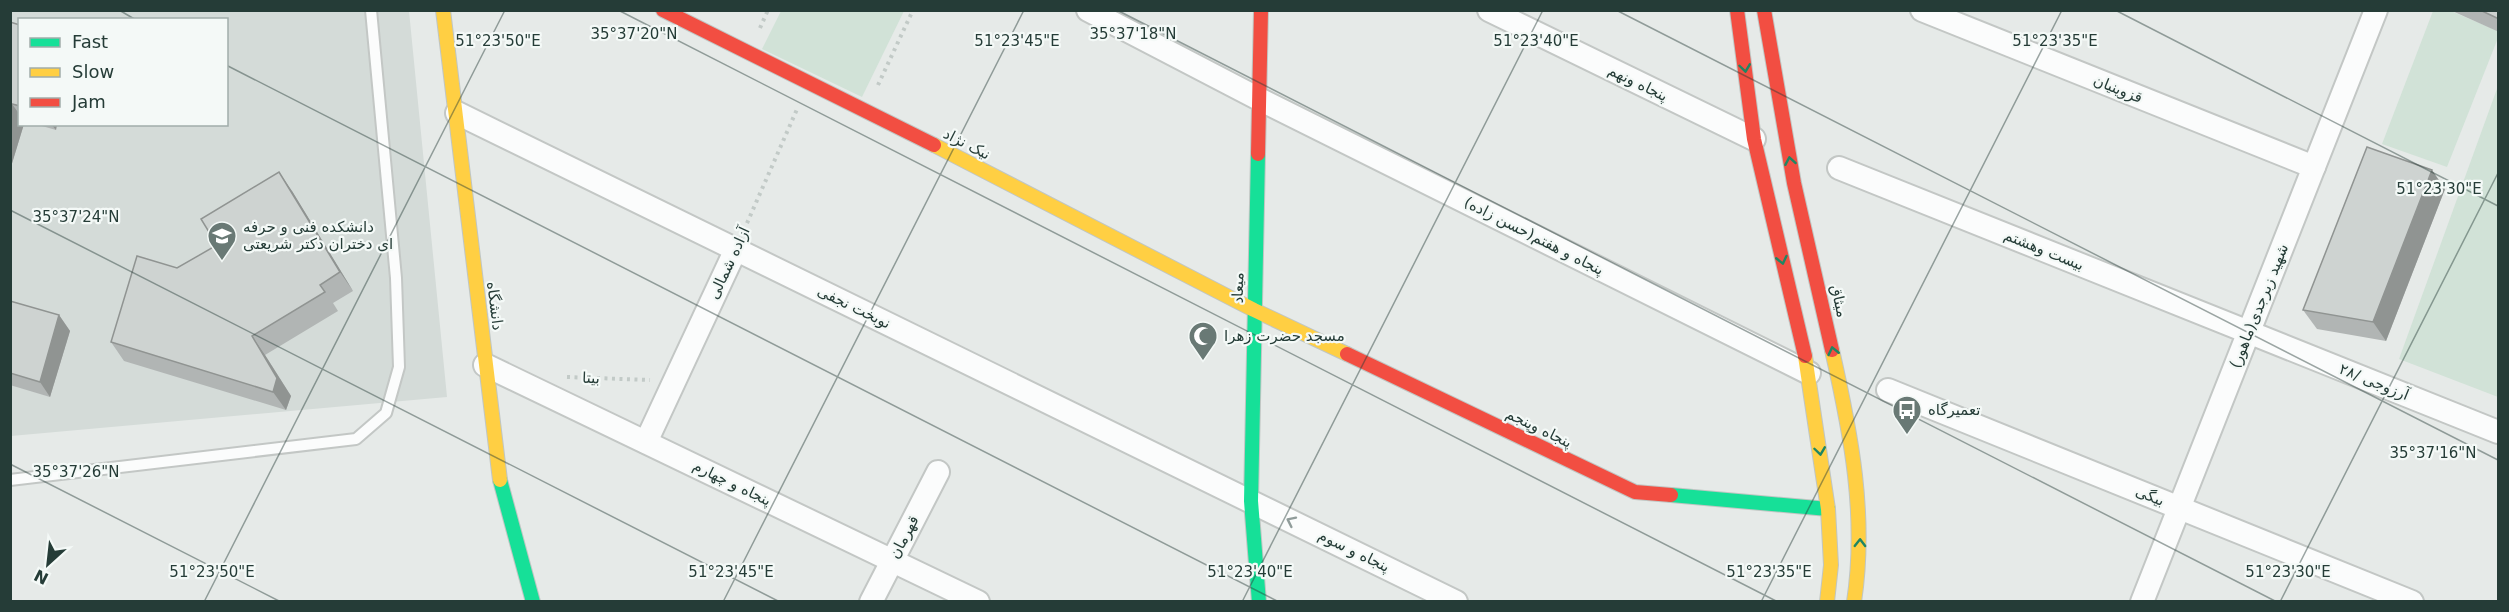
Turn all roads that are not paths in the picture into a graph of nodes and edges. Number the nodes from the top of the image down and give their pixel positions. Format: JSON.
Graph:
{"nodes":[{"id":1,"x":371,"y":10,"type":"edge"},
{"id":2,"x":443,"y":10,"type":"edge"},
{"id":3,"x":663,"y":10,"type":"edge"},
{"id":4,"x":1088,"y":10,"type":"edge"},
{"id":5,"x":1261,"y":10,"type":"edge"},
{"id":6,"x":1489,"y":10,"type":"edge"},
{"id":7,"x":1737,"y":10,"type":"edge"},
{"id":8,"x":1764,"y":10,"type":"edge"},
{"id":9,"x":1922,"y":10,"type":"edge"},
{"id":10,"x":2376,"y":10,"type":"edge"},
{"id":11,"x":1259,"y":99,"type":"junction"},
{"id":12,"x":457,"y":113,"type":"junction"},
{"id":13,"x":1754,"y":139,"type":"junction"},
{"id":14,"x":2314,"y":167,"type":"junction"},
{"id":15,"x":1839,"y":168,"type":"dead end"},
{"id":16,"x":736,"y":249,"type":"junction"},
{"id":17,"x":1254,"y":310,"type":"junction"},
{"id":18,"x":2249,"y":332,"type":"junction"},
{"id":19,"x":485,"y":365,"type":"junction"},
{"id":20,"x":1809,"y":373,"type":"junction"},
{"id":21,"x":1888,"y":390,"type":"dead end"},
{"id":22,"x":2499,"y":432,"type":"edge"},
{"id":23,"x":646,"y":442,"type":"junction"},
{"id":24,"x":938,"y":472,"type":"dead end"},
{"id":25,"x":10,"y":480,"type":"edge"},
{"id":26,"x":1251,"y":501,"type":"junction"},
{"id":27,"x":2180,"y":507,"type":"junction"},
{"id":28,"x":1828,"y":509,"type":"junction"},
{"id":29,"x":892,"y":560,"type":"junction"},
{"id":30,"x":532,"y":602,"type":"edge"},
{"id":31,"x":871,"y":602,"type":"edge"},
{"id":32,"x":978,"y":602,"type":"edge"},
{"id":33,"x":1259,"y":602,"type":"edge"},
{"id":34,"x":1456,"y":602,"type":"edge"},
{"id":35,"x":1827,"y":602,"type":"edge"},
{"id":36,"x":1854,"y":602,"type":"edge"},
{"id":37,"x":2142,"y":602,"type":"edge"},
{"id":38,"x":2412,"y":602,"type":"edge"}],
"edges":[{"from":1,"to":25,"type":"lane"},
{"from":2,"to":12,"type":"street","name":"دانشگاه"},
{"from":3,"to":17,"type":"street","name":"نیک نژاد"},
{"from":4,"to":11,"type":"street","name":"(حسن زاده)پنجاه و هفتم"},
{"from":5,"to":11,"type":"street","name":"میعاد"},
{"from":6,"to":13,"type":"street","name":"پنجاه ونهم"},
{"from":7,"to":13,"type":"street","one_way":true},
{"from":36,"to":8,"type":"street","name":"میثاق","one_way":true},
{"from":9,"to":14,"type":"street","name":"قزوینیان"},
{"from":10,"to":14,"type":"street","name":"شهید زبرجدی(ماهور)"},
{"from":11,"to":17,"type":"street","name":"میعاد"},
{"from":11,"to":20,"type":"street","name":"(حسن زاده)پنجاه و هفتم"},
{"from":12,"to":16,"type":"street","name":"نوبخت نجفی"},
{"from":12,"to":19,"type":"street","name":"دانشگاه"},
{"from":13,"to":20,"type":"street","one_way":true},
{"from":14,"to":18,"type":"street","name":"شهید زبرجدی(ماهور)"},
{"from":15,"to":18,"type":"street","name":"بیست وهشتم"},
{"from":16,"to":23,"type":"street","name":"آزاده شمالی"},
{"from":16,"to":26,"type":"street","name":"نوبخت نجفی"},
{"from":17,"to":26,"type":"street","name":"میعاد"},
{"from":17,"to":28,"type":"street","name":"پنجاه وپنجم"},
{"from":18,"to":22,"type":"street","name":"آرزوجی /۲۸"},
{"from":18,"to":27,"type":"street","name":"شهید زبرجدی(ماهور)"},
{"from":19,"to":23,"type":"street","name":"پنجاه و چهارم"},
{"from":19,"to":30,"type":"street","name":"دانشگاه"},
{"from":20,"to":28,"type":"street","one_way":true},
{"from":21,"to":27,"type":"street","name":"بیگی"},
{"from":23,"to":29,"type":"street","name":"پنجاه و چهارم"},
{"from":24,"to":29,"type":"street","name":"قهرمان"},
{"from":26,"to":33,"type":"street","name":"میعاد"},
{"from":34,"to":26,"type":"street","name":"پنجاه و سوم","one_way":true},
{"from":27,"to":37,"type":"street","name":"شهید زبرجدی(ماهور)"},
{"from":27,"to":38,"type":"street","name":"بیگی"},
{"from":28,"to":35,"type":"street"},
{"from":29,"to":31,"type":"street","name":"قهرمان"},
{"from":29,"to":32,"type":"street","name":"پنجاه و چهارم"}]}
